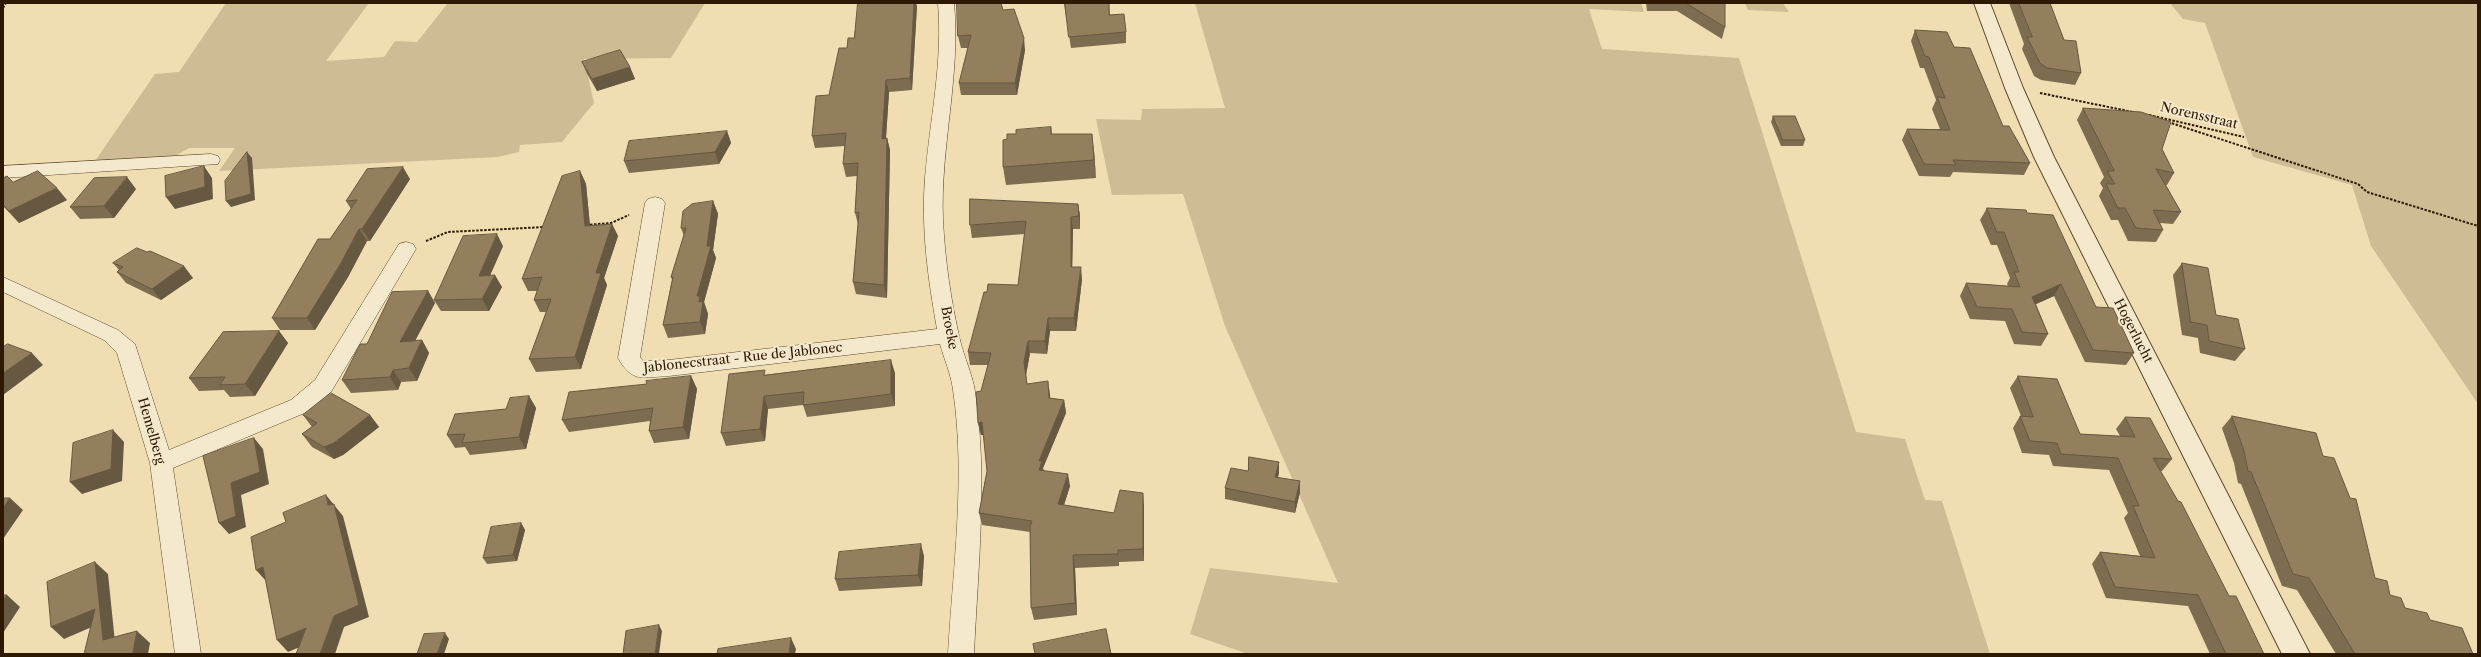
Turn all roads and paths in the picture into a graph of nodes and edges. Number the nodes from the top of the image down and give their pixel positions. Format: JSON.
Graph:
{"nodes":[{"id":1,"x":6,"y":3,"type":"edge"},
{"id":2,"x":946,"y":3,"type":"edge"},
{"id":3,"x":1982,"y":3,"type":"edge"},
{"id":4,"x":3,"y":8,"type":"edge"},
{"id":5,"x":2014,"y":88,"type":"junction"},
{"id":6,"x":2136,"y":112,"type":"edge"},
{"id":7,"x":2144,"y":114,"type":"edge"},
{"id":8,"x":2151,"y":115,"type":"junction"},
{"id":9,"x":2244,"y":137,"type":"dead end"},
{"id":10,"x":212,"y":160,"type":"dead end"},
{"id":11,"x":3,"y":172,"type":"edge"},
{"id":12,"x":655,"y":203,"type":"dead end"},
{"id":13,"x":611,"y":223,"type":"edge"},
{"id":14,"x":580,"y":225,"type":"edge"},
{"id":15,"x":2478,"y":226,"type":"edge"},
{"id":16,"x":549,"y":227,"type":"edge"},
{"id":17,"x":448,"y":232,"type":"dead end"},
{"id":18,"x":406,"y":249,"type":"dead end"},
{"id":19,"x":3,"y":284,"type":"edge"},
{"id":20,"x":948,"y":335,"type":"junction"},
{"id":21,"x":161,"y":463,"type":"junction"},
{"id":22,"x":188,"y":654,"type":"edge"},
{"id":23,"x":961,"y":654,"type":"edge"},
{"id":24,"x":2296,"y":654,"type":"edge"}],
"edges":[{"from":1,"to":4,"type":"path"},
{"from":2,"to":20,"type":"street","name":"Broeke"},
{"from":3,"to":5,"type":"street","name":"Hogerlucht"},
{"from":5,"to":6,"type":"path"},
{"from":5,"to":24,"type":"street","name":"Hogerlucht"},
{"from":7,"to":8,"type":"path"},
{"from":8,"to":9,"type":"path","name":"Norensstraat"},
{"from":8,"to":15,"type":"path"},
{"from":10,"to":11,"type":"street"},
{"from":12,"to":20,"type":"street","name":"Jablonecstraat - Rue de Jablonec"},
{"from":13,"to":14,"type":"path"},
{"from":16,"to":17,"type":"path"},
{"from":18,"to":21,"type":"street"},
{"from":19,"to":21,"type":"street","name":"Hemelberg"},
{"from":20,"to":23,"type":"street","name":"Broeke"},
{"from":21,"to":22,"type":"street","name":"Hemelberg"}]}
